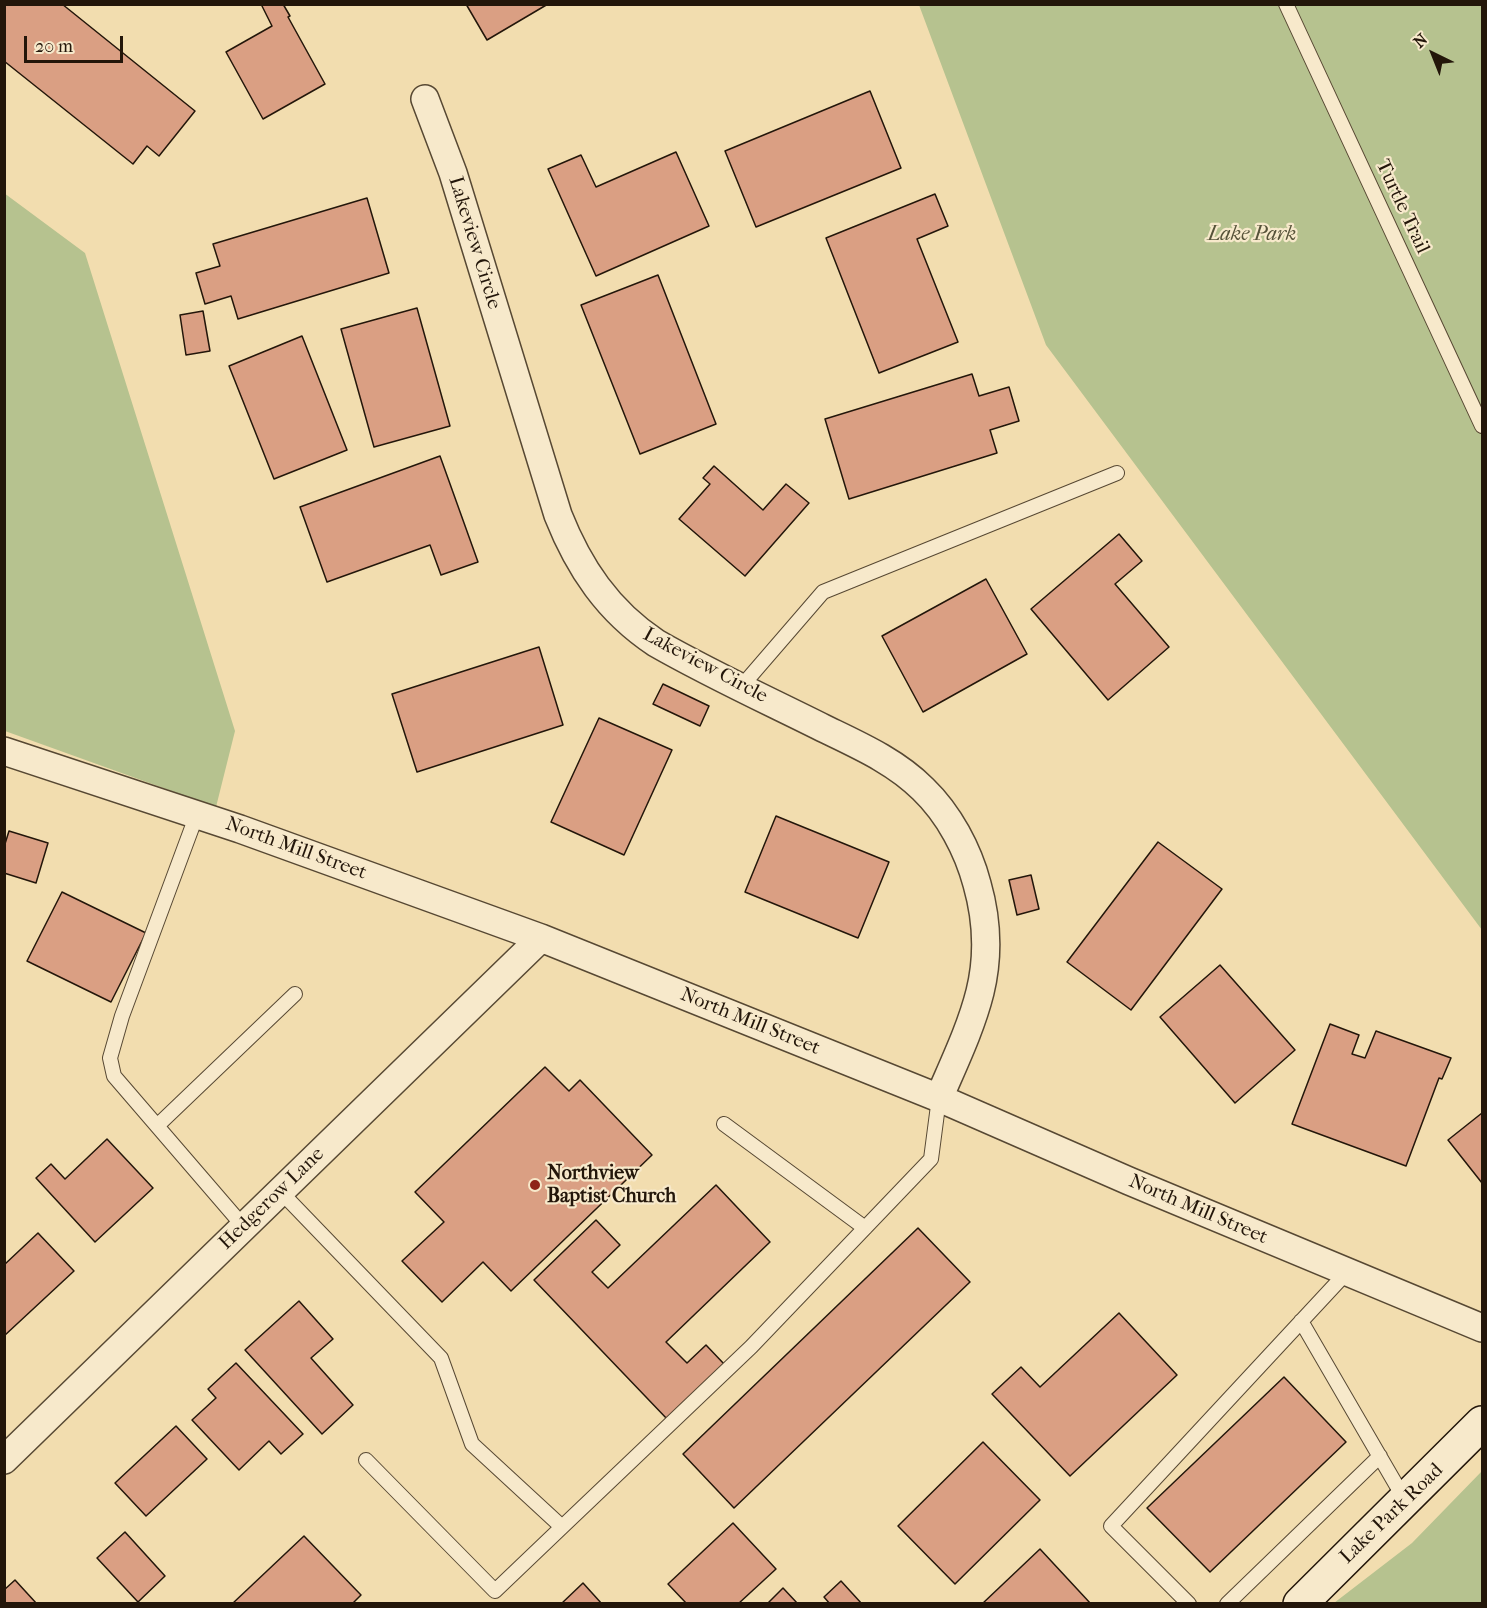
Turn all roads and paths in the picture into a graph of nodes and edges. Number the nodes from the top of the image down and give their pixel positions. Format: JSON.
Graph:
{"nodes":[{"id":1,"x":1286,"y":4,"type":"edge"},
{"id":2,"x":425,"y":99,"type":"dead end"},
{"id":3,"x":1482,"y":426,"type":"edge"},
{"id":4,"x":1117,"y":473,"type":"dead end"},
{"id":5,"x":741,"y":687,"type":"junction"},
{"id":6,"x":4,"y":751,"type":"edge"},
{"id":7,"x":197,"y":814,"type":"junction"},
{"id":8,"x":541,"y":938,"type":"junction"},
{"id":9,"x":295,"y":994,"type":"dead end"},
{"id":10,"x":939,"y":1098,"type":"junction"},
{"id":11,"x":724,"y":1124,"type":"dead end"},
{"id":12,"x":157,"y":1126,"type":"junction"},
{"id":13,"x":280,"y":1191,"type":"junction"},
{"id":14,"x":243,"y":1227,"type":"junction"},
{"id":15,"x":866,"y":1228,"type":"junction"},
{"id":16,"x":1347,"y":1272,"type":"junction"},
{"id":17,"x":1301,"y":1321,"type":"junction"},
{"id":18,"x":1482,"y":1328,"type":"edge"},
{"id":19,"x":1482,"y":1423,"type":"edge"},
{"id":20,"x":1380,"y":1455,"type":"junction"},
{"id":21,"x":4,"y":1460,"type":"edge"},
{"id":22,"x":366,"y":1460,"type":"dead end"},
{"id":23,"x":1405,"y":1500,"type":"junction"},
{"id":24,"x":562,"y":1527,"type":"junction"},
{"id":25,"x":1189,"y":1604,"type":"edge"},
{"id":26,"x":1227,"y":1604,"type":"edge"},
{"id":27,"x":1300,"y":1604,"type":"edge"}],
"edges":[{"from":1,"to":3,"type":"lane","name":"Turtle Trail"},
{"from":2,"to":5,"type":"street","name":"Lakeview Circle"},
{"from":4,"to":5,"type":"lane"},
{"from":5,"to":10,"type":"street","name":"Lakeview Circle"},
{"from":6,"to":7,"type":"street","name":"North Mill Street"},
{"from":7,"to":8,"type":"street","name":"North Mill Street"},
{"from":7,"to":12,"type":"lane"},
{"from":8,"to":10,"type":"street","name":"North Mill Street"},
{"from":8,"to":13,"type":"street","name":"Hedgerow Lane"},
{"from":9,"to":12,"type":"lane"},
{"from":10,"to":15,"type":"lane"},
{"from":10,"to":16,"type":"street","name":"North Mill Street"},
{"from":11,"to":15,"type":"lane"},
{"from":12,"to":14,"type":"lane"},
{"from":13,"to":14,"type":"street","name":"Hedgerow Lane"},
{"from":13,"to":24,"type":"lane"},
{"from":14,"to":21,"type":"street","name":"Hedgerow Lane"},
{"from":15,"to":24,"type":"lane"},
{"from":16,"to":17,"type":"lane"},
{"from":16,"to":18,"type":"street","name":"North Mill Street"},
{"from":17,"to":20,"type":"lane"},
{"from":17,"to":25,"type":"lane"},
{"from":19,"to":23,"type":"main road","name":"Lake Park Road"},
{"from":20,"to":23,"type":"lane"},
{"from":20,"to":26,"type":"lane"},
{"from":22,"to":24,"type":"lane"},
{"from":23,"to":27,"type":"main road","name":"Lake Park Road"}]}
